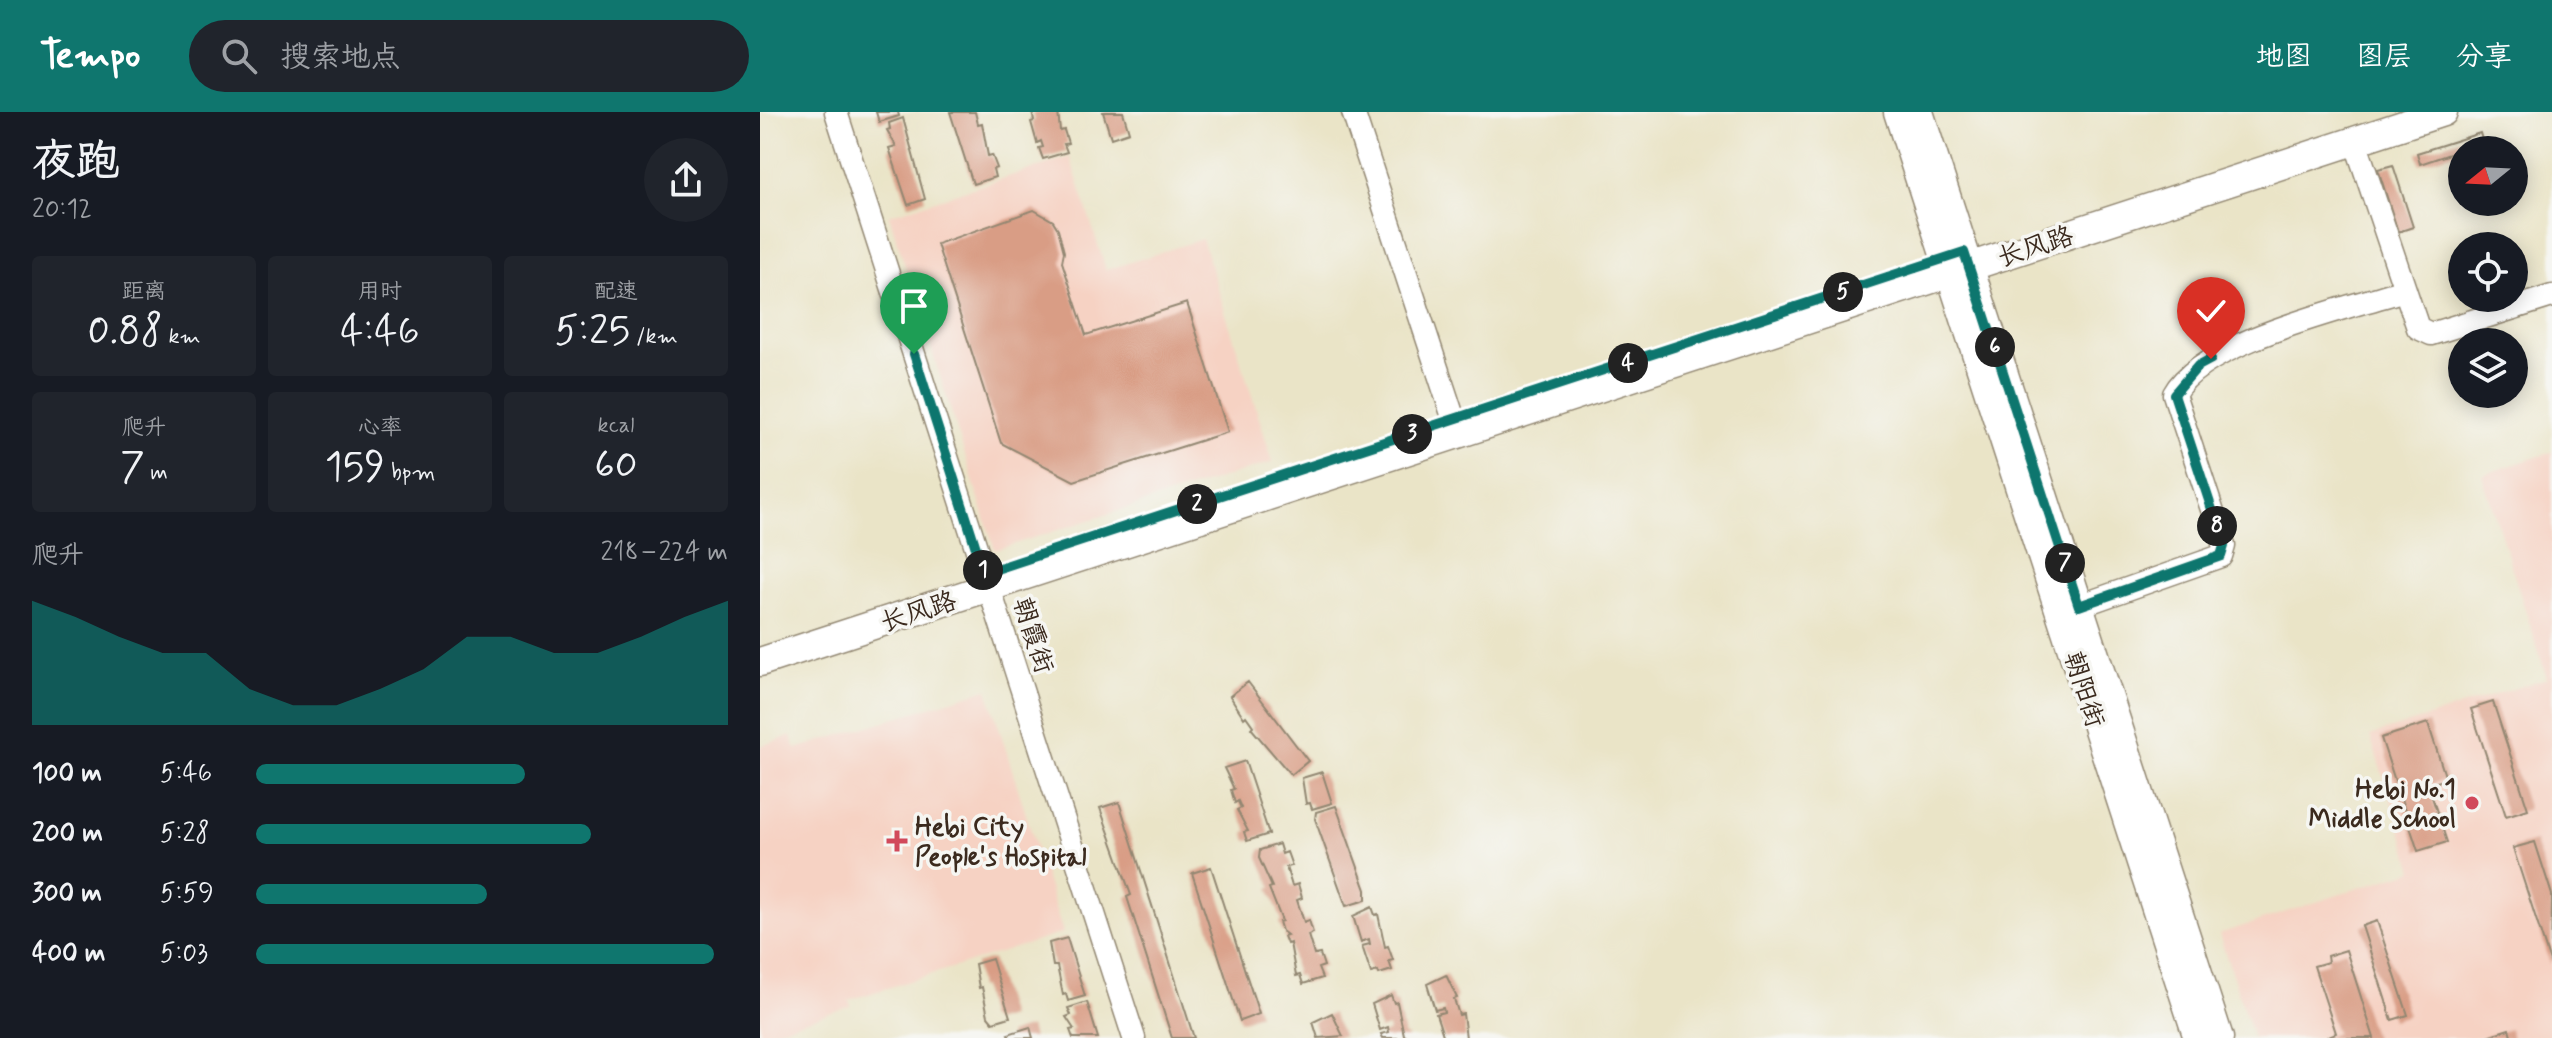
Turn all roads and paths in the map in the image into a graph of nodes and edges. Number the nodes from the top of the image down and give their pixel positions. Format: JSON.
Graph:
{"nodes":[{"id":1,"x":836,"y":112,"type":"edge"},
{"id":2,"x":1353,"y":112,"type":"edge"},
{"id":3,"x":1898,"y":112,"type":"edge"},
{"id":4,"x":1919,"y":112,"type":"edge"},
{"id":5,"x":2392,"y":112,"type":"edge"},
{"id":6,"x":2443,"y":112,"type":"edge"},
{"id":7,"x":2355,"y":141,"type":"junction"},
{"id":8,"x":1958,"y":263,"type":"junction"},
{"id":9,"x":2404,"y":290,"type":"junction"},
{"id":10,"x":2552,"y":296,"type":"edge"},
{"id":11,"x":1454,"y":420,"type":"junction"},
{"id":12,"x":987,"y":581,"type":"junction"},
{"id":13,"x":2079,"y":606,"type":"junction"},
{"id":14,"x":760,"y":645,"type":"edge"},
{"id":15,"x":760,"y":662,"type":"edge"},
{"id":16,"x":1134,"y":1038,"type":"edge"},
{"id":17,"x":2198,"y":1038,"type":"edge"},
{"id":18,"x":2219,"y":1038,"type":"edge"}],
"edges":[{"from":1,"to":12,"type":"street","name":"朝霞街"},
{"from":2,"to":11,"type":"street"},
{"from":3,"to":8,"type":"main road","name":"朝阳街"},
{"from":4,"to":8,"type":"main road","name":"朝阳街"},
{"from":5,"to":8,"type":"main road","name":"长风路"},
{"from":6,"to":7,"type":"main road","name":"长风路"},
{"from":7,"to":8,"type":"main road","name":"长风路"},
{"from":7,"to":9,"type":"street"},
{"from":8,"to":11,"type":"main road","name":"长风路"},
{"from":8,"to":12,"type":"main road","name":"长风路"},
{"from":8,"to":13,"type":"main road","name":"朝阳街"},
{"from":8,"to":17,"type":"main road","name":"朝阳街"},
{"from":9,"to":10,"type":"street"},
{"from":9,"to":13,"type":"street"},
{"from":11,"to":12,"type":"main road","name":"长风路"},
{"from":12,"to":14,"type":"main road","name":"长风路"},
{"from":12,"to":15,"type":"main road","name":"长风路"},
{"from":12,"to":16,"type":"street","name":"朝霞街"},
{"from":13,"to":18,"type":"main road","name":"朝阳街"}]}
